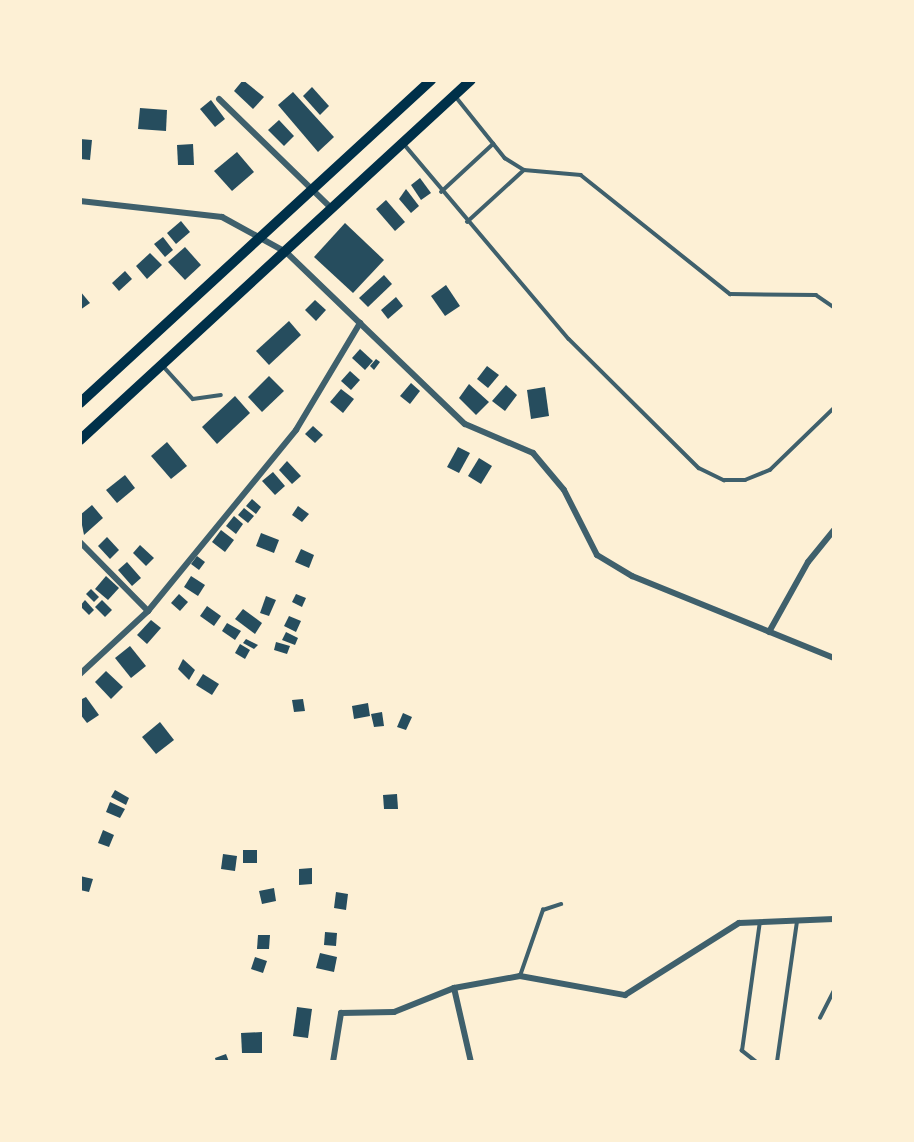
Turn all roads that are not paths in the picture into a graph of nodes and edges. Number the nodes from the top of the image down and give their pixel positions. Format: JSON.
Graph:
{"nodes":[{"id":1,"x":431,"y":80,"type":"edge"},
{"id":2,"x":471,"y":80,"type":"edge"},
{"id":3,"x":455,"y":95,"type":"junction"},
{"id":4,"x":219,"y":99,"type":"dead end"},
{"id":5,"x":403,"y":143,"type":"junction"},
{"id":6,"x":493,"y":144,"type":"junction"},
{"id":7,"x":523,"y":170,"type":"junction"},
{"id":8,"x":441,"y":192,"type":"junction"},
{"id":9,"x":80,"y":201,"type":"edge"},
{"id":10,"x":332,"y":209,"type":"junction"},
{"id":11,"x":467,"y":222,"type":"junction"},
{"id":12,"x":286,"y":252,"type":"junction"},
{"id":13,"x":834,"y":307,"type":"edge"},
{"id":14,"x":360,"y":323,"type":"junction"},
{"id":15,"x":163,"y":366,"type":"junction"},
{"id":16,"x":221,"y":395,"type":"dead end"},
{"id":17,"x":80,"y":403,"type":"edge"},
{"id":18,"x":834,"y":408,"type":"edge"},
{"id":19,"x":80,"y":440,"type":"edge"},
{"id":20,"x":834,"y":530,"type":"edge"},
{"id":21,"x":80,"y":542,"type":"edge"},
{"id":22,"x":148,"y":611,"type":"junction"},
{"id":23,"x":769,"y":632,"type":"junction"},
{"id":24,"x":834,"y":658,"type":"edge"},
{"id":25,"x":80,"y":674,"type":"edge"},
{"id":26,"x":561,"y":904,"type":"dead end"},
{"id":27,"x":834,"y":919,"type":"edge"},
{"id":28,"x":798,"y":920,"type":"junction"},
{"id":29,"x":761,"y":922,"type":"junction"},
{"id":30,"x":520,"y":976,"type":"junction"},
{"id":31,"x":454,"y":988,"type":"junction"},
{"id":32,"x":834,"y":990,"type":"edge"},
{"id":33,"x":820,"y":1018,"type":"dead end"},
{"id":34,"x":333,"y":1062,"type":"edge"},
{"id":35,"x":471,"y":1062,"type":"edge"},
{"id":36,"x":757,"y":1062,"type":"edge"},
{"id":37,"x":777,"y":1062,"type":"edge"}],
"edges":[{"from":1,"to":17,"type":"highway"},
{"from":2,"to":3,"type":"highway"},
{"from":3,"to":5,"type":"highway"},
{"from":3,"to":6,"type":"lane"},
{"from":4,"to":10,"type":"street"},
{"from":5,"to":8,"type":"lane"},
{"from":5,"to":10,"type":"highway"},
{"from":6,"to":7,"type":"lane"},
{"from":6,"to":8,"type":"lane"},
{"from":7,"to":11,"type":"lane"},
{"from":7,"to":13,"type":"lane"},
{"from":8,"to":11,"type":"lane"},
{"from":9,"to":12,"type":"street"},
{"from":10,"to":12,"type":"highway"},
{"from":11,"to":18,"type":"lane"},
{"from":12,"to":14,"type":"street"},
{"from":12,"to":15,"type":"highway"},
{"from":14,"to":22,"type":"street"},
{"from":14,"to":23,"type":"street"},
{"from":15,"to":16,"type":"lane"},
{"from":15,"to":19,"type":"highway"},
{"from":20,"to":23,"type":"street"},
{"from":21,"to":22,"type":"street"},
{"from":22,"to":25,"type":"street"},
{"from":23,"to":24,"type":"street"},
{"from":26,"to":30,"type":"lane"},
{"from":27,"to":28,"type":"street"},
{"from":28,"to":29,"type":"street"},
{"from":28,"to":37,"type":"lane"},
{"from":29,"to":30,"type":"street"},
{"from":29,"to":36,"type":"lane"},
{"from":30,"to":31,"type":"street"},
{"from":31,"to":34,"type":"street"},
{"from":31,"to":35,"type":"street"},
{"from":32,"to":33,"type":"lane"}]}
